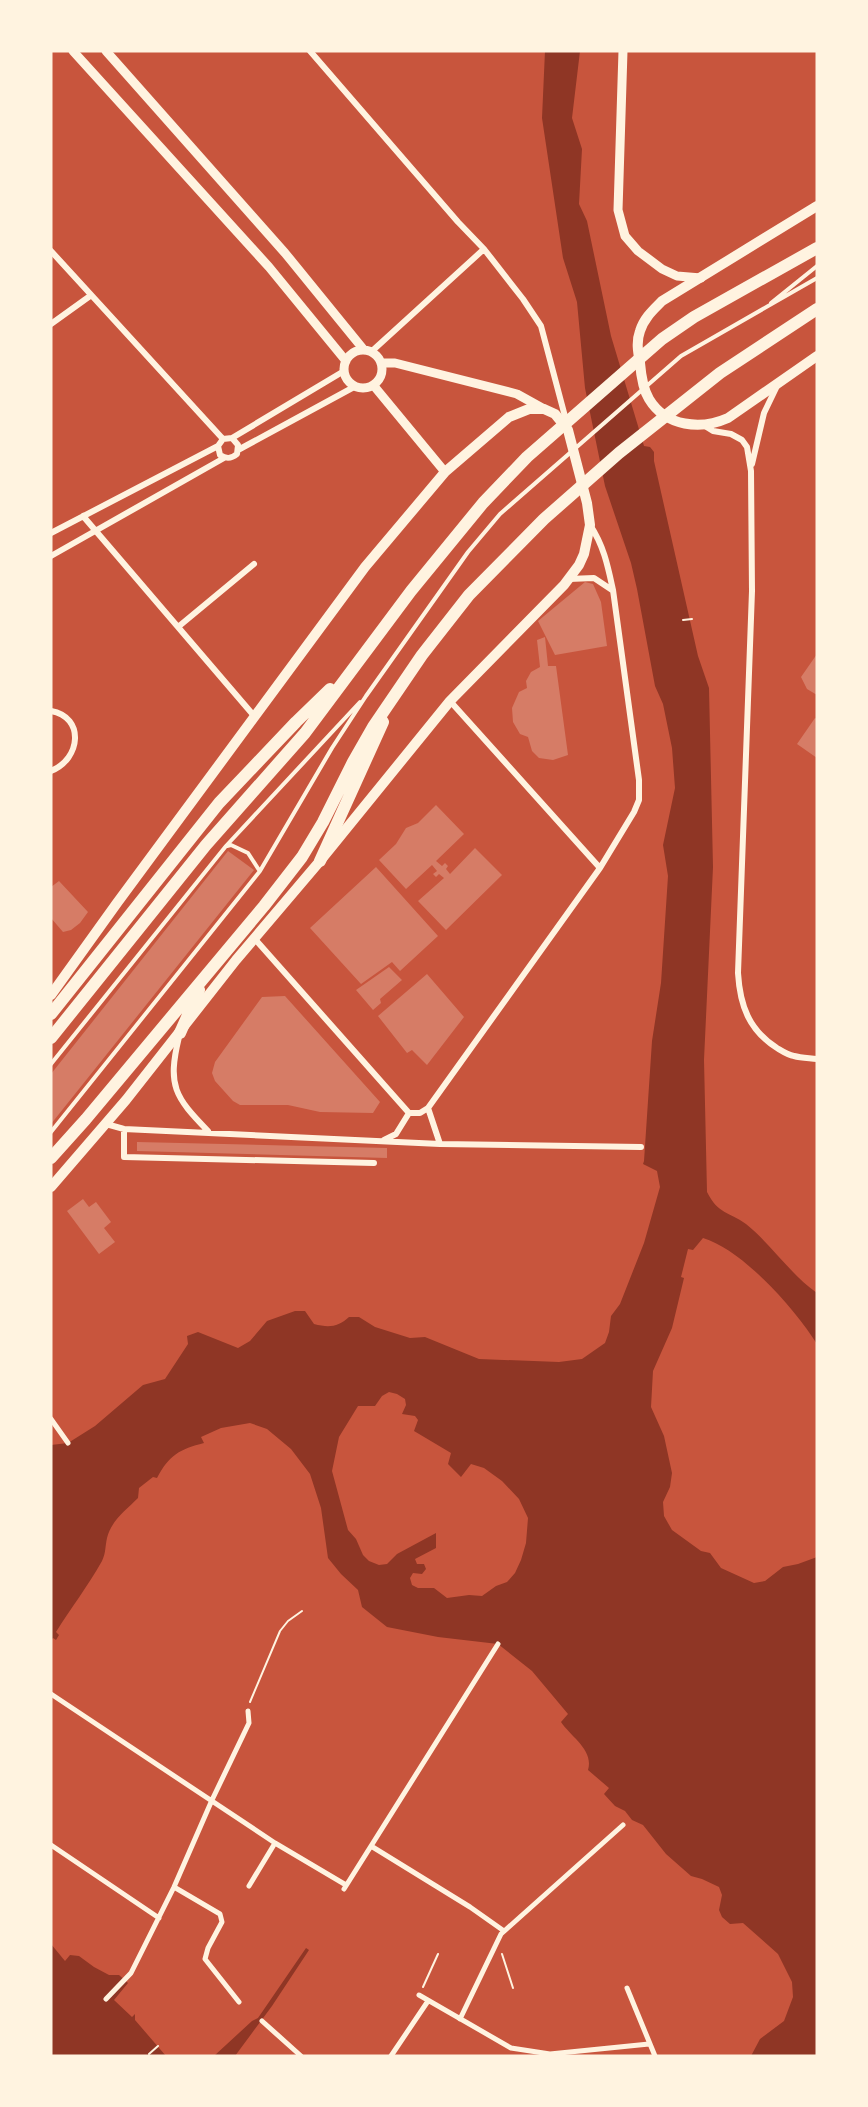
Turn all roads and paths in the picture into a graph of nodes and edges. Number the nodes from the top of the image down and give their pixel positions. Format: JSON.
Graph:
{"nodes":[{"id":1,"x":74,"y":51,"type":"edge"},
{"id":2,"x":106,"y":51,"type":"edge"},
{"id":3,"x":623,"y":51,"type":"edge"},
{"id":4,"x":313,"y":52,"type":"edge"},
{"id":5,"x":817,"y":206,"type":"edge"},
{"id":6,"x":817,"y":248,"type":"edge"},
{"id":7,"x":484,"y":249,"type":"junction"},
{"id":8,"x":51,"y":251,"type":"edge"},
{"id":9,"x":285,"y":253,"type":"junction"},
{"id":10,"x":817,"y":266,"type":"edge"},
{"id":11,"x":270,"y":267,"type":"junction"},
{"id":12,"x":701,"y":278,"type":"junction"},
{"id":13,"x":817,"y":278,"type":"edge"},
{"id":14,"x":90,"y":296,"type":"junction"},
{"id":15,"x":763,"y":309,"type":"junction"},
{"id":16,"x":817,"y":309,"type":"edge"},
{"id":17,"x":51,"y":324,"type":"edge"},
{"id":18,"x":367,"y":351,"type":"junction"},
{"id":19,"x":817,"y":356,"type":"edge"},
{"id":20,"x":346,"y":361,"type":"junction"},
{"id":21,"x":382,"y":363,"type":"junction"},
{"id":22,"x":344,"y":371,"type":"junction"},
{"id":23,"x":778,"y":383,"type":"junction"},
{"id":24,"x":374,"y":386,"type":"junction"},
{"id":25,"x":354,"y":387,"type":"junction"},
{"id":26,"x":544,"y":409,"type":"junction"},
{"id":27,"x":705,"y":426,"type":"junction"},
{"id":28,"x":568,"y":430,"type":"junction"},
{"id":29,"x":232,"y":438,"type":"junction"},
{"id":30,"x":223,"y":439,"type":"junction"},
{"id":31,"x":218,"y":446,"type":"junction"},
{"id":32,"x":238,"y":450,"type":"junction"},
{"id":33,"x":224,"y":458,"type":"junction"},
{"id":34,"x":751,"y":471,"type":"junction"},
{"id":35,"x":445,"y":472,"type":"junction"},
{"id":36,"x":83,"y":516,"type":"junction"},
{"id":37,"x":590,"y":525,"type":"junction"},
{"id":38,"x":95,"y":531,"type":"junction"},
{"id":39,"x":51,"y":532,"type":"edge"},
{"id":40,"x":51,"y":556,"type":"edge"},
{"id":41,"x":254,"y":564,"type":"dead end"},
{"id":42,"x":569,"y":579,"type":"junction"},
{"id":43,"x":613,"y":590,"type":"junction"},
{"id":44,"x":692,"y":619,"type":"dead end"},
{"id":45,"x":683,"y":621,"type":"dead end"},
{"id":46,"x":178,"y":627,"type":"junction"},
{"id":47,"x":353,"y":668,"type":"junction"},
{"id":48,"x":399,"y":689,"type":"junction"},
{"id":49,"x":366,"y":696,"type":"junction"},
{"id":50,"x":450,"y":701,"type":"junction"},
{"id":51,"x":51,"y":711,"type":"edge"},
{"id":52,"x":255,"y":717,"type":"junction"},
{"id":53,"x":51,"y":771,"type":"edge"},
{"id":54,"x":226,"y":846,"type":"junction"},
{"id":55,"x":320,"y":861,"type":"junction"},
{"id":56,"x":600,"y":868,"type":"junction"},
{"id":57,"x":260,"y":871,"type":"junction"},
{"id":58,"x":254,"y":938,"type":"junction"},
{"id":59,"x":205,"y":977,"type":"junction"},
{"id":60,"x":51,"y":995,"type":"edge"},
{"id":61,"x":51,"y":1014,"type":"edge"},
{"id":62,"x":180,"y":1033,"type":"junction"},
{"id":63,"x":51,"y":1038,"type":"edge"},
{"id":64,"x":817,"y":1059,"type":"edge"},
{"id":65,"x":51,"y":1064,"type":"edge"},
{"id":66,"x":428,"y":1108,"type":"junction"},
{"id":67,"x":408,"y":1113,"type":"junction"},
{"id":68,"x":106,"y":1124,"type":"junction"},
{"id":69,"x":124,"y":1129,"type":"junction"},
{"id":70,"x":51,"y":1132,"type":"edge"},
{"id":71,"x":209,"y":1132,"type":"junction"},
{"id":72,"x":384,"y":1140,"type":"junction"},
{"id":73,"x":440,"y":1144,"type":"junction"},
{"id":74,"x":641,"y":1147,"type":"dead end"},
{"id":75,"x":51,"y":1158,"type":"edge"},
{"id":76,"x":374,"y":1163,"type":"dead end"},
{"id":77,"x":51,"y":1187,"type":"edge"},
{"id":78,"x":51,"y":1419,"type":"edge"},
{"id":79,"x":68,"y":1443,"type":"dead end"},
{"id":80,"x":302,"y":1611,"type":"dead end"},
{"id":81,"x":498,"y":1644,"type":"dead end"},
{"id":82,"x":51,"y":1694,"type":"edge"},
{"id":83,"x":248,"y":1711,"type":"joint"},
{"id":84,"x":212,"y":1800,"type":"junction"},
{"id":85,"x":623,"y":1825,"type":"dead end"},
{"id":86,"x":275,"y":1843,"type":"junction"},
{"id":87,"x":51,"y":1845,"type":"edge"},
{"id":88,"x":371,"y":1846,"type":"junction"},
{"id":89,"x":249,"y":1886,"type":"dead end"},
{"id":90,"x":174,"y":1887,"type":"junction"},
{"id":91,"x":159,"y":1918,"type":"junction"},
{"id":92,"x":504,"y":1931,"type":"junction"},
{"id":93,"x":498,"y":1940,"type":"junction"},
{"id":94,"x":438,"y":1954,"type":"dead end"},
{"id":95,"x":513,"y":1988,"type":"dead end"},
{"id":96,"x":627,"y":1988,"type":"dead end"},
{"id":97,"x":419,"y":1995,"type":"joint"},
{"id":98,"x":106,"y":1999,"type":"dead end"},
{"id":99,"x":428,"y":2001,"type":"junction"},
{"id":100,"x":239,"y":2002,"type":"dead end"},
{"id":101,"x":460,"y":2019,"type":"junction"},
{"id":102,"x":262,"y":2021,"type":"dead end"},
{"id":103,"x":649,"y":2044,"type":"junction"},
{"id":104,"x":158,"y":2046,"type":"dead end"},
{"id":105,"x":149,"y":2054,"type":"dead end"},
{"id":106,"x":550,"y":2055,"type":"edge"},
{"id":107,"x":301,"y":2056,"type":"edge"},
{"id":108,"x":391,"y":2056,"type":"edge"},
{"id":109,"x":656,"y":2056,"type":"edge"}],
"edges":[{"from":1,"to":11,"type":"street"},
{"from":2,"to":9,"type":"street"},
{"from":3,"to":12,"type":"street"},
{"from":4,"to":7,"type":"street"},
{"from":5,"to":12,"type":"main road"},
{"from":6,"to":47,"type":"highway"},
{"from":7,"to":18,"type":"street"},
{"from":7,"to":28,"type":"street"},
{"from":8,"to":14,"type":"street"},
{"from":9,"to":11,"type":"street"},
{"from":9,"to":18,"type":"street"},
{"from":10,"to":15,"type":"lane"},
{"from":11,"to":20,"type":"street"},
{"from":12,"to":27,"type":"main road"},
{"from":13,"to":15,"type":"lane"},
{"from":14,"to":17,"type":"street"},
{"from":14,"to":30,"type":"street"},
{"from":15,"to":49,"type":"lane"},
{"from":16,"to":48,"type":"highway"},
{"from":18,"to":20,"type":"street"},
{"from":18,"to":21,"type":"street"},
{"from":19,"to":23,"type":"main road"},
{"from":20,"to":22,"type":"street"},
{"from":21,"to":24,"type":"street"},
{"from":21,"to":26,"type":"street"},
{"from":22,"to":25,"type":"street"},
{"from":22,"to":29,"type":"street"},
{"from":23,"to":27,"type":"main road"},
{"from":23,"to":34,"type":"street"},
{"from":24,"to":25,"type":"street"},
{"from":24,"to":35,"type":"street"},
{"from":25,"to":32,"type":"street"},
{"from":26,"to":28,"type":"main road"},
{"from":26,"to":35,"type":"main road"},
{"from":27,"to":34,"type":"street"},
{"from":28,"to":37,"type":"main road"},
{"from":29,"to":30,"type":"street"},
{"from":29,"to":32,"type":"street"},
{"from":30,"to":31,"type":"street"},
{"from":31,"to":33,"type":"street"},
{"from":31,"to":36,"type":"street"},
{"from":32,"to":33,"type":"street"},
{"from":33,"to":38,"type":"street"},
{"from":34,"to":64,"type":"street"},
{"from":35,"to":52,"type":"main road"},
{"from":36,"to":38,"type":"street"},
{"from":36,"to":39,"type":"street"},
{"from":37,"to":42,"type":"main road"},
{"from":37,"to":43,"type":"street"},
{"from":38,"to":40,"type":"street"},
{"from":38,"to":46,"type":"street"},
{"from":41,"to":46,"type":"street"},
{"from":42,"to":43,"type":"street"},
{"from":42,"to":50,"type":"main road"},
{"from":43,"to":56,"type":"street"},
{"from":44,"to":45,"type":"path"},
{"from":46,"to":52,"type":"street"},
{"from":47,"to":61,"type":"highway"},
{"from":47,"to":63,"type":"highway"},
{"from":48,"to":55,"type":"highway"},
{"from":48,"to":59,"type":"highway"},
{"from":49,"to":54,"type":"lane"},
{"from":49,"to":57,"type":"lane"},
{"from":50,"to":55,"type":"main road"},
{"from":50,"to":56,"type":"street"},
{"from":51,"to":53,"type":"street"},
{"from":52,"to":60,"type":"main road"},
{"from":54,"to":57,"type":"lane"},
{"from":54,"to":65,"type":"lane"},
{"from":55,"to":58,"type":"main road"},
{"from":56,"to":66,"type":"street"},
{"from":57,"to":70,"type":"lane"},
{"from":58,"to":62,"type":"main road"},
{"from":58,"to":67,"type":"street"},
{"from":59,"to":62,"type":"highway"},
{"from":59,"to":75,"type":"highway"},
{"from":62,"to":68,"type":"main road"},
{"from":62,"to":71,"type":"street"},
{"from":66,"to":67,"type":"street"},
{"from":66,"to":73,"type":"street"},
{"from":67,"to":72,"type":"street"},
{"from":68,"to":69,"type":"street"},
{"from":68,"to":77,"type":"main road"},
{"from":69,"to":71,"type":"street"},
{"from":69,"to":76,"type":"street"},
{"from":71,"to":72,"type":"street"},
{"from":72,"to":73,"type":"street"},
{"from":73,"to":74,"type":"street"},
{"from":78,"to":79,"type":"street"},
{"from":80,"to":83,"type":"path"},
{"from":81,"to":88,"type":"street"},
{"from":82,"to":84,"type":"street"},
{"from":83,"to":84,"type":"street"},
{"from":84,"to":86,"type":"street"},
{"from":84,"to":90,"type":"street"},
{"from":85,"to":92,"type":"street"},
{"from":86,"to":88,"type":"street"},
{"from":86,"to":89,"type":"street"},
{"from":87,"to":91,"type":"street"},
{"from":88,"to":92,"type":"street"},
{"from":90,"to":91,"type":"street"},
{"from":90,"to":100,"type":"street"},
{"from":91,"to":98,"type":"street"},
{"from":92,"to":93,"type":"street"},
{"from":93,"to":95,"type":"path"},
{"from":93,"to":101,"type":"street"},
{"from":94,"to":97,"type":"path"},
{"from":96,"to":103,"type":"street"},
{"from":97,"to":99,"type":"street"},
{"from":99,"to":101,"type":"street"},
{"from":99,"to":108,"type":"street"},
{"from":101,"to":106,"type":"street"},
{"from":102,"to":107,"type":"street"},
{"from":103,"to":106,"type":"street"},
{"from":103,"to":109,"type":"street"},
{"from":104,"to":105,"type":"path"}]}
